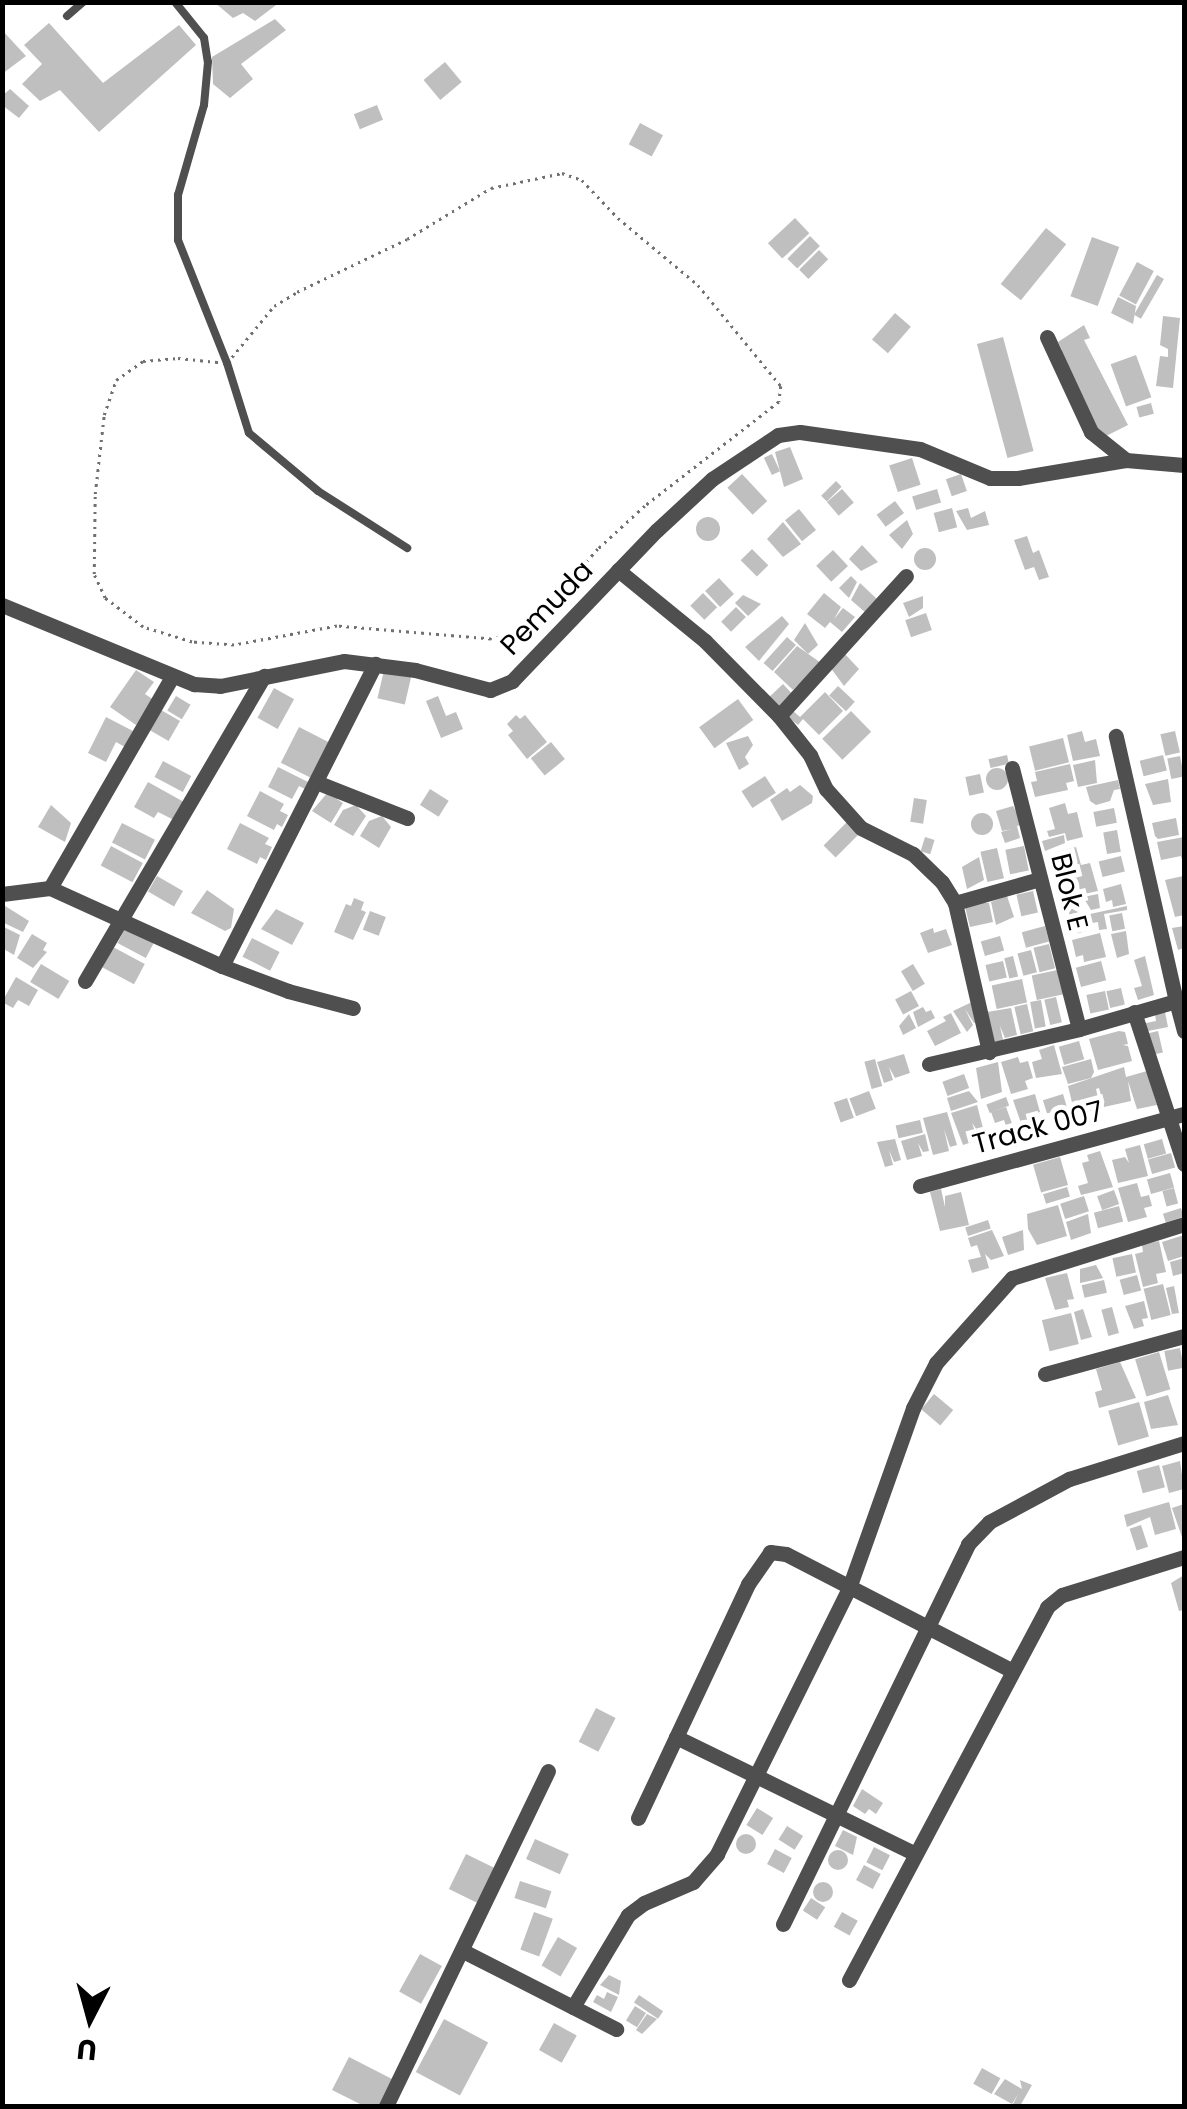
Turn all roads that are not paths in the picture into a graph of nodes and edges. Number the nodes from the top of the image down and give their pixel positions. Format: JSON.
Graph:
{"nodes":[{"id":1,"x":82,"y":2,"type":"edge"},
{"id":2,"x":175,"y":2,"type":"edge"},
{"id":3,"x":67,"y":16,"type":"dead end"},
{"id":4,"x":1047,"y":336,"type":"dead end"},
{"id":5,"x":1126,"y":460,"type":"junction"},
{"id":6,"x":1184,"y":464,"type":"edge"},
{"id":7,"x":407,"y":548,"type":"dead end"},
{"id":8,"x":618,"y":570,"type":"junction"},
{"id":9,"x":906,"y":576,"type":"dead end"},
{"id":10,"x":2,"y":605,"type":"edge"},
{"id":11,"x":330,"y":662,"type":"junction"},
{"id":12,"x":375,"y":664,"type":"junction"},
{"id":13,"x":264,"y":676,"type":"junction"},
{"id":14,"x":171,"y":678,"type":"junction"},
{"id":15,"x":356,"y":702,"type":"junction"},
{"id":16,"x":779,"y":716,"type":"junction"},
{"id":17,"x":1116,"y":736,"type":"dead end"},
{"id":18,"x":1012,"y":768,"type":"dead end"},
{"id":19,"x":316,"y":782,"type":"junction"},
{"id":20,"x":407,"y":818,"type":"dead end"},
{"id":21,"x":1040,"y":879,"type":"junction"},
{"id":22,"x":50,"y":888,"type":"junction"},
{"id":23,"x":2,"y":894,"type":"edge"},
{"id":24,"x":955,"y":903,"type":"junction"},
{"id":25,"x":122,"y":920,"type":"junction"},
{"id":26,"x":222,"y":966,"type":"junction"},
{"id":27,"x":85,"y":981,"type":"dead end"},
{"id":28,"x":1180,"y":1000,"type":"edge"},
{"id":29,"x":353,"y":1008,"type":"dead end"},
{"id":30,"x":1134,"y":1012,"type":"junction"},
{"id":31,"x":1079,"y":1029,"type":"junction"},
{"id":32,"x":1184,"y":1031,"type":"edge"},
{"id":33,"x":989,"y":1052,"type":"junction"},
{"id":34,"x":929,"y":1064,"type":"dead end"},
{"id":35,"x":1177,"y":1116,"type":"edge"},
{"id":36,"x":1184,"y":1164,"type":"edge"},
{"id":37,"x":920,"y":1186,"type":"dead end"},
{"id":38,"x":1184,"y":1224,"type":"edge"},
{"id":39,"x":1184,"y":1336,"type":"edge"},
{"id":40,"x":1045,"y":1374,"type":"dead end"},
{"id":41,"x":1184,"y":1443,"type":"edge"},
{"id":42,"x":1184,"y":1557,"type":"edge"},
{"id":43,"x":849,"y":1588,"type":"junction"},
{"id":44,"x":926,"y":1626,"type":"junction"},
{"id":45,"x":1011,"y":1670,"type":"junction"},
{"id":46,"x":676,"y":1737,"type":"junction"},
{"id":47,"x":548,"y":1771,"type":"dead end"},
{"id":48,"x":756,"y":1778,"type":"junction"},
{"id":49,"x":836,"y":1814,"type":"junction"},
{"id":50,"x":638,"y":1818,"type":"dead end"},
{"id":51,"x":914,"y":1853,"type":"junction"},
{"id":52,"x":783,"y":1924,"type":"dead end"},
{"id":53,"x":463,"y":1952,"type":"junction"},
{"id":54,"x":849,"y":1980,"type":"dead end"},
{"id":55,"x":573,"y":2008,"type":"junction"},
{"id":56,"x":616,"y":2029,"type":"dead end"},
{"id":57,"x":386,"y":2106,"type":"edge"}],
"edges":[{"from":1,"to":3,"type":"lane"},
{"from":2,"to":7,"type":"lane"},
{"from":4,"to":5,"type":"street"},
{"from":5,"to":6,"type":"street"},
{"from":5,"to":8,"type":"street","name":"Pemuda"},
{"from":8,"to":12,"type":"street","name":"Pemuda"},
{"from":8,"to":16,"type":"street"},
{"from":9,"to":16,"type":"street"},
{"from":10,"to":14,"type":"street","name":"Pemuda"},
{"from":11,"to":12,"type":"street","name":"Pemuda"},
{"from":11,"to":13,"type":"street","name":"Pemuda"},
{"from":11,"to":15,"type":"street"},
{"from":12,"to":15,"type":"street"},
{"from":13,"to":14,"type":"street","name":"Pemuda"},
{"from":13,"to":25,"type":"street"},
{"from":14,"to":22,"type":"street"},
{"from":15,"to":19,"type":"street"},
{"from":16,"to":24,"type":"street"},
{"from":17,"to":28,"type":"street"},
{"from":18,"to":21,"type":"street","name":"Blok E"},
{"from":19,"to":20,"type":"street"},
{"from":19,"to":26,"type":"street"},
{"from":21,"to":24,"type":"street"},
{"from":21,"to":31,"type":"street","name":"Blok E"},
{"from":22,"to":23,"type":"street"},
{"from":22,"to":25,"type":"street"},
{"from":24,"to":33,"type":"street"},
{"from":25,"to":26,"type":"street"},
{"from":25,"to":27,"type":"street"},
{"from":26,"to":29,"type":"street"},
{"from":28,"to":30,"type":"street"},
{"from":28,"to":32,"type":"street"},
{"from":30,"to":31,"type":"street"},
{"from":30,"to":35,"type":"street"},
{"from":31,"to":33,"type":"street"},
{"from":33,"to":34,"type":"street"},
{"from":35,"to":36,"type":"street"},
{"from":35,"to":37,"type":"street","name":"Track 007"},
{"from":38,"to":43,"type":"street"},
{"from":39,"to":40,"type":"street"},
{"from":41,"to":44,"type":"street"},
{"from":42,"to":45,"type":"street"},
{"from":43,"to":44,"type":"street"},
{"from":43,"to":46,"type":"street"},
{"from":43,"to":48,"type":"street"},
{"from":44,"to":45,"type":"street"},
{"from":44,"to":49,"type":"street"},
{"from":45,"to":51,"type":"street"},
{"from":46,"to":48,"type":"street"},
{"from":46,"to":50,"type":"street"},
{"from":47,"to":53,"type":"street"},
{"from":48,"to":49,"type":"street"},
{"from":48,"to":55,"type":"street"},
{"from":49,"to":51,"type":"street"},
{"from":49,"to":52,"type":"street"},
{"from":51,"to":54,"type":"street"},
{"from":53,"to":55,"type":"street"},
{"from":53,"to":57,"type":"street"},
{"from":55,"to":56,"type":"street"}]}
